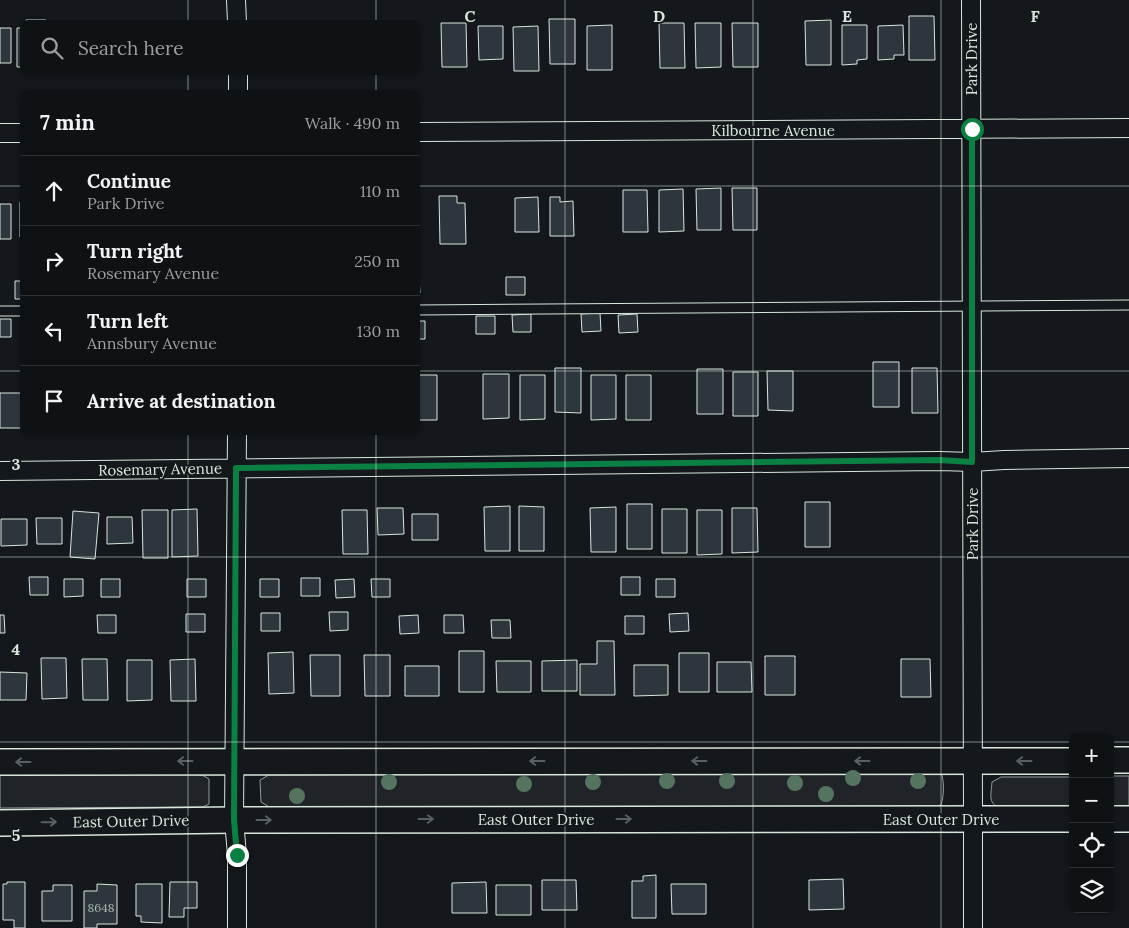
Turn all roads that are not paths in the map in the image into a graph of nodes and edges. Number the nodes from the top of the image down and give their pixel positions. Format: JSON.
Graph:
{"nodes":[{"id":1,"x":236,"y":0,"type":"edge"},
{"id":2,"x":971,"y":0,"type":"edge"},
{"id":3,"x":237,"y":20,"type":"edge"},
{"id":4,"x":238,"y":75,"type":"edge"},
{"id":5,"x":238,"y":90,"type":"edge"},
{"id":6,"x":1129,"y":128,"type":"edge"},
{"id":7,"x":972,"y":129,"type":"junction"},
{"id":8,"x":420,"y":132,"type":"edge"},
{"id":9,"x":0,"y":133,"type":"edge"},
{"id":10,"x":20,"y":133,"type":"edge"},
{"id":11,"x":1129,"y":305,"type":"edge"},
{"id":12,"x":972,"y":306,"type":"junction"},
{"id":13,"x":420,"y":310,"type":"edge"},
{"id":14,"x":20,"y":311,"type":"edge"},
{"id":15,"x":0,"y":312,"type":"edge"},
{"id":16,"x":237,"y":435,"type":"edge"},
{"id":17,"x":1129,"y":458,"type":"edge"},
{"id":18,"x":972,"y":462,"type":"junction"},
{"id":19,"x":236,"y":468,"type":"junction"},
{"id":20,"x":0,"y":471,"type":"edge"},
{"id":21,"x":1114,"y":760,"type":"edge"},
{"id":22,"x":1129,"y":760,"type":"edge"},
{"id":23,"x":973,"y":761,"type":"junction"},
{"id":24,"x":1069,"y":761,"type":"edge"},
{"id":25,"x":0,"y":762,"type":"edge"},
{"id":26,"x":234,"y":762,"type":"junction"},
{"id":27,"x":973,"y":818,"type":"junction"},
{"id":28,"x":1069,"y":819,"type":"edge"},
{"id":29,"x":1114,"y":819,"type":"edge"},
{"id":30,"x":1129,"y":819,"type":"edge"},
{"id":31,"x":234,"y":820,"type":"junction"},
{"id":32,"x":0,"y":823,"type":"edge"},
{"id":33,"x":237,"y":928,"type":"edge"},
{"id":34,"x":973,"y":928,"type":"edge"}],
"edges":[{"from":1,"to":3,"type":"street"},
{"from":2,"to":7,"type":"street","name":"Park Drive"},
{"from":4,"to":5,"type":"street"},
{"from":6,"to":7,"type":"street","name":"Kilbourne Avenue"},
{"from":7,"to":8,"type":"street","name":"Kilbourne Avenue"},
{"from":7,"to":12,"type":"street","name":"Park Drive"},
{"from":9,"to":10,"type":"street"},
{"from":11,"to":12,"type":"lane"},
{"from":12,"to":13,"type":"lane"},
{"from":12,"to":18,"type":"street","name":"Park Drive"},
{"from":14,"to":15,"type":"lane"},
{"from":16,"to":19,"type":"street"},
{"from":17,"to":18,"type":"street","name":"Rosemary Avenue"},
{"from":18,"to":19,"type":"street","name":"Rosemary Avenue"},
{"from":18,"to":23,"type":"street","name":"Park Drive"},
{"from":19,"to":20,"type":"street","name":"Rosemary Avenue"},
{"from":19,"to":26,"type":"street"},
{"from":21,"to":22,"type":"street"},
{"from":24,"to":23,"type":"street","one_way":true},
{"from":23,"to":26,"type":"street","one_way":true},
{"from":23,"to":27,"type":"street","name":"Park Drive"},
{"from":26,"to":25,"type":"street","one_way":true},
{"from":26,"to":31,"type":"street"},
{"from":27,"to":28,"type":"street","name":"East Outer Drive"},
{"from":31,"to":27,"type":"street","name":"East Outer Drive","one_way":true},
{"from":27,"to":34,"type":"street","name":"Park Drive"},
{"from":29,"to":30,"type":"street"},
{"from":32,"to":31,"type":"street","name":"East Outer Drive","one_way":true},
{"from":31,"to":33,"type":"street"}]}
